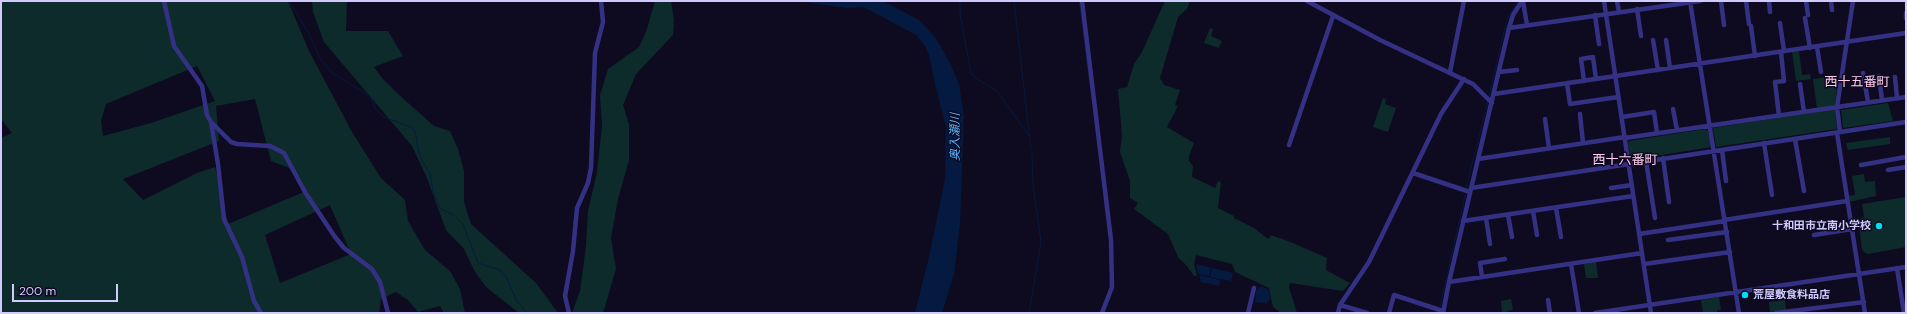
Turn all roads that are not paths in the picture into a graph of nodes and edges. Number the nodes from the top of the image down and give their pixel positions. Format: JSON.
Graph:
{"nodes":[{"id":1,"x":164,"y":1,"type":"edge"},
{"id":2,"x":600,"y":1,"type":"edge"},
{"id":3,"x":1082,"y":1,"type":"edge"},
{"id":4,"x":1307,"y":1,"type":"edge"},
{"id":5,"x":1464,"y":1,"type":"edge"},
{"id":6,"x":1523,"y":1,"type":"edge"},
{"id":7,"x":1604,"y":1,"type":"edge"},
{"id":8,"x":1617,"y":1,"type":"edge"},
{"id":9,"x":1700,"y":1,"type":"edge"},
{"id":10,"x":1721,"y":1,"type":"edge"},
{"id":11,"x":1746,"y":1,"type":"edge"},
{"id":12,"x":1769,"y":1,"type":"edge"},
{"id":13,"x":1806,"y":1,"type":"edge"},
{"id":14,"x":1831,"y":1,"type":"edge"},
{"id":15,"x":1853,"y":1,"type":"edge"},
{"id":16,"x":1690,"y":2,"type":"edge"},
{"id":17,"x":1637,"y":10,"type":"junction"},
{"id":18,"x":1832,"y":10,"type":"dead end"},
{"id":19,"x":1619,"y":12,"type":"junction"},
{"id":20,"x":1770,"y":12,"type":"dead end"},
{"id":21,"x":1906,"y":13,"type":"edge"},
{"id":22,"x":1606,"y":14,"type":"junction"},
{"id":23,"x":1595,"y":15,"type":"junction"},
{"id":24,"x":1333,"y":16,"type":"junction"},
{"id":25,"x":1906,"y":18,"type":"edge"},
{"id":26,"x":1780,"y":23,"type":"dead end"},
{"id":27,"x":1528,"y":25,"type":"junction"},
{"id":28,"x":1724,"y":25,"type":"dead end"},
{"id":29,"x":1509,"y":28,"type":"junction"},
{"id":30,"x":1906,"y":33,"type":"edge"},
{"id":31,"x":1641,"y":36,"type":"dead end"},
{"id":32,"x":1654,"y":40,"type":"dead end"},
{"id":33,"x":1666,"y":40,"type":"dead end"},
{"id":34,"x":1847,"y":42,"type":"junction"},
{"id":35,"x":1599,"y":44,"type":"dead end"},
{"id":36,"x":1817,"y":47,"type":"junction"},
{"id":37,"x":1810,"y":48,"type":"junction"},
{"id":38,"x":1782,"y":52,"type":"junction"},
{"id":39,"x":1755,"y":56,"type":"junction"},
{"id":40,"x":1700,"y":64,"type":"junction"},
{"id":41,"x":1670,"y":68,"type":"junction"},
{"id":42,"x":1517,"y":70,"type":"dead end"},
{"id":43,"x":1658,"y":70,"type":"junction"},
{"id":44,"x":1450,"y":72,"type":"junction"},
{"id":45,"x":1499,"y":72,"type":"junction"},
{"id":46,"x":1821,"y":72,"type":"dead end"},
{"id":47,"x":1864,"y":73,"type":"dead end"},
{"id":48,"x":1615,"y":76,"type":"junction"},
{"id":49,"x":1879,"y":76,"type":"dead end"},
{"id":50,"x":1895,"y":77,"type":"dead end"},
{"id":51,"x":1596,"y":79,"type":"junction"},
{"id":52,"x":1464,"y":80,"type":"junction"},
{"id":53,"x":1584,"y":81,"type":"junction"},
{"id":54,"x":1567,"y":83,"type":"junction"},
{"id":55,"x":1800,"y":84,"type":"dead end"},
{"id":56,"x":1494,"y":94,"type":"junction"},
{"id":57,"x":1618,"y":96,"type":"junction"},
{"id":58,"x":1906,"y":97,"type":"edge"},
{"id":59,"x":1897,"y":98,"type":"junction"},
{"id":60,"x":1882,"y":100,"type":"junction"},
{"id":61,"x":1490,"y":101,"type":"junction"},
{"id":62,"x":1868,"y":102,"type":"junction"},
{"id":63,"x":1837,"y":107,"type":"junction"},
{"id":64,"x":1674,"y":109,"type":"dead end"},
{"id":65,"x":1804,"y":112,"type":"junction"},
{"id":66,"x":1580,"y":114,"type":"dead end"},
{"id":67,"x":1780,"y":116,"type":"junction"},
{"id":68,"x":1622,"y":117,"type":"junction"},
{"id":69,"x":1545,"y":119,"type":"dead end"},
{"id":70,"x":211,"y":122,"type":"junction"},
{"id":71,"x":1906,"y":122,"type":"edge"},
{"id":72,"x":1710,"y":126,"type":"junction"},
{"id":73,"x":1677,"y":130,"type":"junction"},
{"id":74,"x":1839,"y":132,"type":"junction"},
{"id":75,"x":1657,"y":133,"type":"junction"},
{"id":76,"x":1625,"y":138,"type":"junction"},
{"id":77,"x":1795,"y":139,"type":"junction"},
{"id":78,"x":1583,"y":143,"type":"junction"},
{"id":79,"x":1764,"y":143,"type":"junction"},
{"id":80,"x":1289,"y":145,"type":"dead end"},
{"id":81,"x":1549,"y":148,"type":"junction"},
{"id":82,"x":1722,"y":150,"type":"junction"},
{"id":83,"x":1714,"y":151,"type":"junction"},
{"id":84,"x":1906,"y":157,"type":"edge"},
{"id":85,"x":1663,"y":158,"type":"junction"},
{"id":86,"x":1478,"y":159,"type":"junction"},
{"id":87,"x":1646,"y":160,"type":"junction"},
{"id":88,"x":1629,"y":164,"type":"junction"},
{"id":89,"x":1862,"y":165,"type":"dead end"},
{"id":90,"x":1906,"y":167,"type":"edge"},
{"id":91,"x":1888,"y":170,"type":"dead end"},
{"id":92,"x":1413,"y":173,"type":"junction"},
{"id":93,"x":1726,"y":181,"type":"dead end"},
{"id":94,"x":1632,"y":185,"type":"junction"},
{"id":95,"x":1611,"y":188,"type":"dead end"},
{"id":96,"x":1468,"y":191,"type":"junction"},
{"id":97,"x":1804,"y":191,"type":"dead end"},
{"id":98,"x":1772,"y":195,"type":"dead end"},
{"id":99,"x":1633,"y":196,"type":"junction"},
{"id":100,"x":1847,"y":201,"type":"junction"},
{"id":101,"x":1669,"y":202,"type":"dead end"},
{"id":102,"x":1556,"y":208,"type":"junction"},
{"id":103,"x":1534,"y":211,"type":"junction"},
{"id":104,"x":1508,"y":215,"type":"junction"},
{"id":105,"x":1486,"y":218,"type":"junction"},
{"id":106,"x":1655,"y":218,"type":"dead end"},
{"id":107,"x":1725,"y":220,"type":"junction"},
{"id":108,"x":1463,"y":222,"type":"junction"},
{"id":109,"x":1852,"y":229,"type":"junction"},
{"id":110,"x":1727,"y":232,"type":"junction"},
{"id":111,"x":1639,"y":234,"type":"junction"},
{"id":112,"x":1537,"y":235,"type":"dead end"},
{"id":113,"x":1814,"y":235,"type":"dead end"},
{"id":114,"x":1512,"y":238,"type":"dead end"},
{"id":115,"x":1560,"y":238,"type":"dead end"},
{"id":116,"x":1668,"y":240,"type":"dead end"},
{"id":117,"x":1490,"y":244,"type":"dead end"},
{"id":118,"x":1730,"y":252,"type":"junction"},
{"id":119,"x":1642,"y":253,"type":"junction"},
{"id":120,"x":1505,"y":259,"type":"dead end"},
{"id":121,"x":1571,"y":264,"type":"junction"},
{"id":122,"x":1644,"y":264,"type":"junction"},
{"id":123,"x":1906,"y":267,"type":"edge"},
{"id":124,"x":1897,"y":268,"type":"junction"},
{"id":125,"x":1859,"y":274,"type":"junction"},
{"id":126,"x":1482,"y":277,"type":"junction"},
{"id":127,"x":1449,"y":282,"type":"junction"},
{"id":128,"x":1254,"y":288,"type":"dead end"},
{"id":129,"x":1736,"y":292,"type":"junction"},
{"id":130,"x":1548,"y":300,"type":"dead end"},
{"id":131,"x":1864,"y":302,"type":"junction"},
{"id":132,"x":1340,"y":305,"type":"junction"},
{"id":133,"x":1649,"y":305,"type":"junction"},
{"id":134,"x":1442,"y":311,"type":"edge"},
{"id":135,"x":261,"y":313,"type":"edge"},
{"id":136,"x":388,"y":313,"type":"edge"},
{"id":137,"x":569,"y":313,"type":"edge"},
{"id":138,"x":1102,"y":313,"type":"edge"},
{"id":139,"x":1248,"y":313,"type":"edge"},
{"id":140,"x":1338,"y":313,"type":"edge"},
{"id":141,"x":1366,"y":313,"type":"edge"},
{"id":142,"x":1389,"y":313,"type":"edge"},
{"id":143,"x":1550,"y":313,"type":"edge"},
{"id":144,"x":1579,"y":313,"type":"edge"},
{"id":145,"x":1595,"y":313,"type":"edge"},
{"id":146,"x":1650,"y":313,"type":"edge"},
{"id":147,"x":1739,"y":313,"type":"edge"},
{"id":148,"x":1776,"y":313,"type":"edge"},
{"id":149,"x":1865,"y":313,"type":"edge"},
{"id":150,"x":1904,"y":313,"type":"edge"}],
"edges":[{"from":1,"to":70,"type":"street"},
{"from":2,"to":137,"type":"street"},
{"from":3,"to":138,"type":"street"},
{"from":4,"to":24,"type":"street"},
{"from":5,"to":44,"type":"street"},
{"from":6,"to":27,"type":"street"},
{"from":6,"to":29,"type":"street"},
{"from":7,"to":22,"type":"street"},
{"from":8,"to":19,"type":"street"},
{"from":9,"to":16,"type":"street"},
{"from":10,"to":28,"type":"street"},
{"from":11,"to":39,"type":"street"},
{"from":12,"to":20,"type":"street"},
{"from":13,"to":37,"type":"street"},
{"from":14,"to":18,"type":"street"},
{"from":15,"to":34,"type":"street"},
{"from":16,"to":17,"type":"street"},
{"from":16,"to":40,"type":"street"},
{"from":17,"to":19,"type":"street"},
{"from":17,"to":31,"type":"street"},
{"from":19,"to":22,"type":"street"},
{"from":21,"to":25,"type":"street"},
{"from":22,"to":23,"type":"street"},
{"from":22,"to":48,"type":"street"},
{"from":23,"to":27,"type":"street"},
{"from":23,"to":35,"type":"street"},
{"from":24,"to":44,"type":"street"},
{"from":24,"to":80,"type":"street"},
{"from":26,"to":38,"type":"street"},
{"from":27,"to":29,"type":"street"},
{"from":29,"to":45,"type":"street"},
{"from":30,"to":34,"type":"street"},
{"from":32,"to":43,"type":"street"},
{"from":33,"to":41,"type":"street"},
{"from":34,"to":36,"type":"street"},
{"from":34,"to":63,"type":"street"},
{"from":36,"to":37,"type":"street"},
{"from":36,"to":46,"type":"street"},
{"from":37,"to":38,"type":"street"},
{"from":38,"to":39,"type":"street"},
{"from":38,"to":67,"type":"street"},
{"from":39,"to":40,"type":"street"},
{"from":40,"to":41,"type":"street"},
{"from":40,"to":72,"type":"street"},
{"from":41,"to":43,"type":"street"},
{"from":42,"to":45,"type":"street"},
{"from":43,"to":48,"type":"street"},
{"from":44,"to":52,"type":"street"},
{"from":45,"to":56,"type":"street"},
{"from":47,"to":62,"type":"street"},
{"from":48,"to":51,"type":"street"},
{"from":48,"to":57,"type":"street"},
{"from":49,"to":60,"type":"street"},
{"from":50,"to":59,"type":"street"},
{"from":51,"to":53,"type":"street"},
{"from":51,"to":53,"type":"street"},
{"from":52,"to":61,"type":"street"},
{"from":52,"to":92,"type":"street"},
{"from":53,"to":54,"type":"street"},
{"from":54,"to":56,"type":"street"},
{"from":54,"to":57,"type":"street"},
{"from":55,"to":65,"type":"street"},
{"from":56,"to":61,"type":"street"},
{"from":57,"to":68,"type":"street"},
{"from":58,"to":59,"type":"street"},
{"from":59,"to":60,"type":"street"},
{"from":60,"to":62,"type":"street"},
{"from":61,"to":86,"type":"street"},
{"from":62,"to":63,"type":"street"},
{"from":63,"to":65,"type":"street"},
{"from":63,"to":74,"type":"street"},
{"from":64,"to":73,"type":"street"},
{"from":65,"to":67,"type":"street"},
{"from":66,"to":78,"type":"street"},
{"from":67,"to":72,"type":"street"},
{"from":68,"to":75,"type":"street"},
{"from":68,"to":76,"type":"street"},
{"from":69,"to":81,"type":"street"},
{"from":70,"to":135,"type":"street"},
{"from":70,"to":136,"type":"street"},
{"from":71,"to":74,"type":"street"},
{"from":72,"to":73,"type":"street"},
{"from":72,"to":83,"type":"street"},
{"from":73,"to":75,"type":"street"},
{"from":74,"to":77,"type":"street"},
{"from":74,"to":100,"type":"street"},
{"from":75,"to":76,"type":"street"},
{"from":76,"to":78,"type":"street"},
{"from":76,"to":88,"type":"street"},
{"from":77,"to":79,"type":"street"},
{"from":77,"to":97,"type":"street"},
{"from":78,"to":81,"type":"street"},
{"from":79,"to":82,"type":"street"},
{"from":79,"to":98,"type":"street"},
{"from":81,"to":86,"type":"street"},
{"from":82,"to":83,"type":"street"},
{"from":82,"to":93,"type":"street"},
{"from":83,"to":85,"type":"street"},
{"from":83,"to":107,"type":"street"},
{"from":84,"to":89,"type":"street"},
{"from":85,"to":87,"type":"street"},
{"from":85,"to":101,"type":"street"},
{"from":86,"to":96,"type":"street"},
{"from":87,"to":88,"type":"street"},
{"from":87,"to":106,"type":"street"},
{"from":88,"to":94,"type":"street"},
{"from":88,"to":96,"type":"street"},
{"from":90,"to":91,"type":"street"},
{"from":92,"to":96,"type":"street"},
{"from":92,"to":132,"type":"street"},
{"from":94,"to":95,"type":"street"},
{"from":94,"to":99,"type":"street"},
{"from":96,"to":108,"type":"street"},
{"from":99,"to":102,"type":"street"},
{"from":99,"to":111,"type":"street"},
{"from":100,"to":107,"type":"street"},
{"from":100,"to":109,"type":"street"},
{"from":102,"to":103,"type":"street"},
{"from":102,"to":115,"type":"street"},
{"from":103,"to":104,"type":"street"},
{"from":103,"to":112,"type":"street"},
{"from":104,"to":105,"type":"street"},
{"from":104,"to":114,"type":"street"},
{"from":105,"to":108,"type":"street"},
{"from":105,"to":117,"type":"street"},
{"from":107,"to":110,"type":"street"},
{"from":107,"to":111,"type":"street"},
{"from":108,"to":127,"type":"street"},
{"from":109,"to":113,"type":"street"},
{"from":109,"to":125,"type":"street"},
{"from":110,"to":116,"type":"street"},
{"from":110,"to":118,"type":"street"},
{"from":111,"to":119,"type":"street"},
{"from":118,"to":122,"type":"street"},
{"from":118,"to":129,"type":"street"},
{"from":119,"to":121,"type":"street"},
{"from":119,"to":122,"type":"street"},
{"from":120,"to":126,"type":"street"},
{"from":121,"to":126,"type":"street"},
{"from":121,"to":144,"type":"street"},
{"from":122,"to":133,"type":"street"},
{"from":123,"to":124,"type":"street"},
{"from":124,"to":125,"type":"street"},
{"from":124,"to":150,"type":"street"},
{"from":125,"to":129,"type":"street"},
{"from":125,"to":131,"type":"street"},
{"from":126,"to":127,"type":"street"},
{"from":127,"to":134,"type":"street"},
{"from":128,"to":139,"type":"street"},
{"from":129,"to":133,"type":"street"},
{"from":129,"to":147,"type":"street"},
{"from":130,"to":143,"type":"street"},
{"from":131,"to":148,"type":"street"},
{"from":131,"to":149,"type":"street"},
{"from":132,"to":140,"type":"street"},
{"from":132,"to":141,"type":"street"},
{"from":133,"to":145,"type":"street"},
{"from":133,"to":146,"type":"street"},
{"from":134,"to":142,"type":"street"}]}
